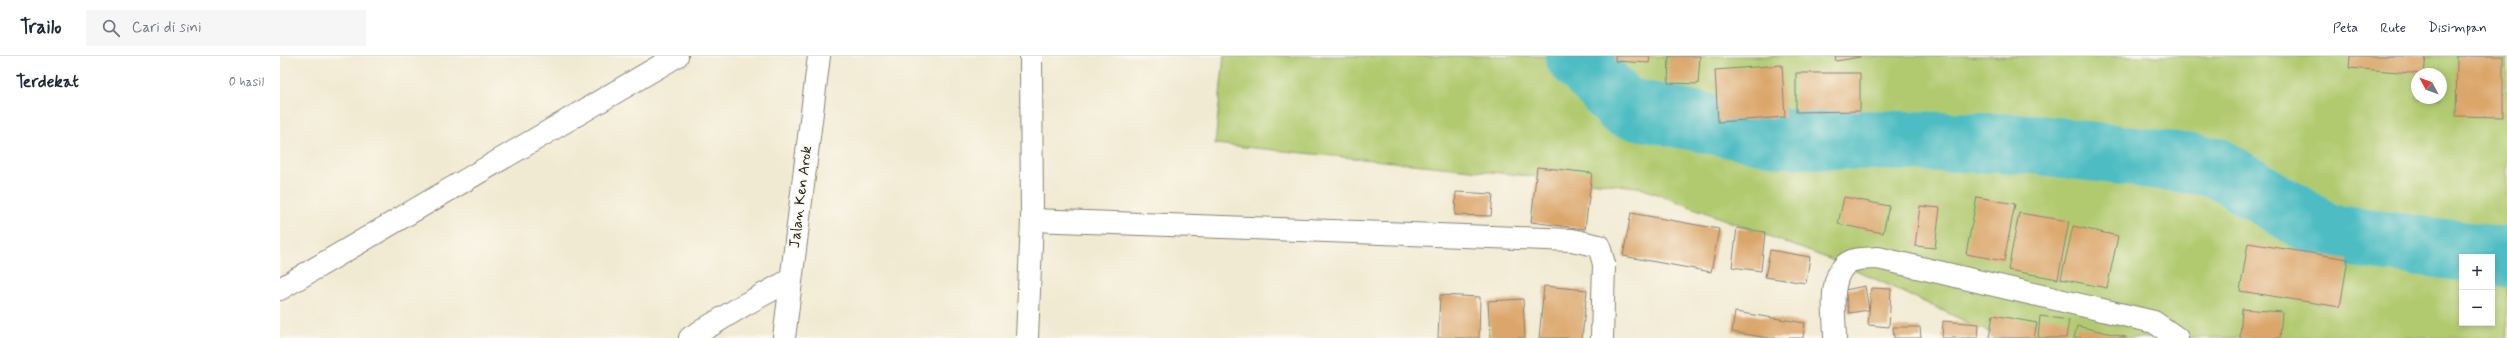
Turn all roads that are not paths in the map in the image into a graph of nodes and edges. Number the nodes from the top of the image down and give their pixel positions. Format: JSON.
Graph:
{"nodes":[{"id":1,"x":676,"y":56,"type":"edge"},
{"id":2,"x":820,"y":56,"type":"edge"},
{"id":3,"x":1031,"y":56,"type":"edge"},
{"id":4,"x":1032,"y":220,"type":"junction"},
{"id":5,"x":790,"y":280,"type":"junction"},
{"id":6,"x":280,"y":288,"type":"edge"},
{"id":7,"x":690,"y":338,"type":"edge"},
{"id":8,"x":784,"y":338,"type":"edge"},
{"id":9,"x":1027,"y":338,"type":"edge"},
{"id":10,"x":1602,"y":338,"type":"edge"},
{"id":11,"x":1835,"y":338,"type":"edge"},
{"id":12,"x":2177,"y":338,"type":"edge"}],
"edges":[{"from":1,"to":6,"type":"street"},
{"from":2,"to":5,"type":"street","name":"Jalan Ken Arok"},
{"from":3,"to":4,"type":"street"},
{"from":4,"to":9,"type":"street"},
{"from":4,"to":10,"type":"street"},
{"from":5,"to":7,"type":"street"},
{"from":5,"to":8,"type":"street","name":"Jalan Ken Arok"},
{"from":11,"to":12,"type":"street"}]}
